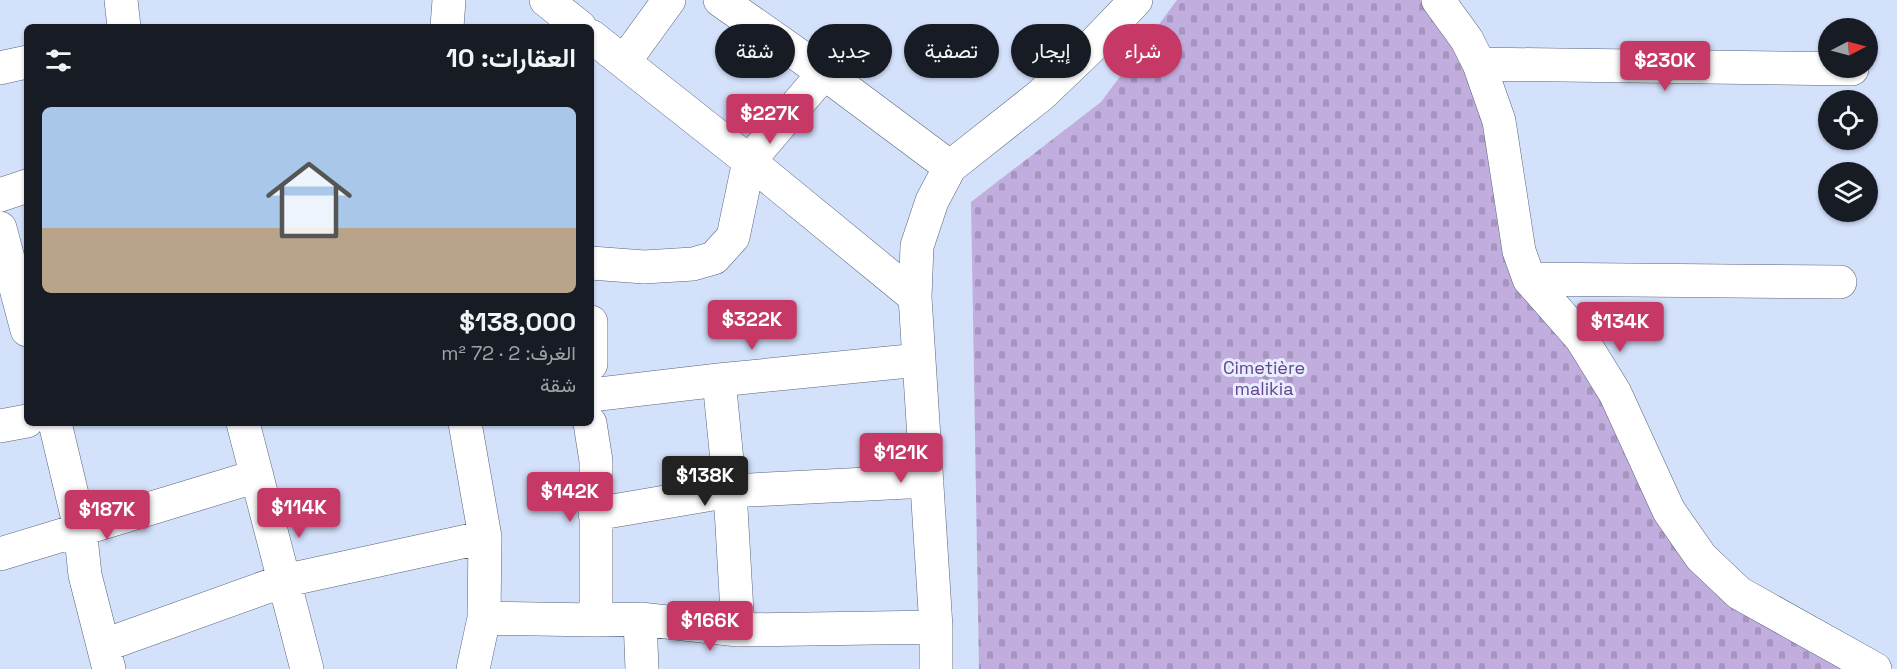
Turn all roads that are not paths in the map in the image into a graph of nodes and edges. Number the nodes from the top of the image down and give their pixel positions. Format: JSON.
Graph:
{"nodes":[{"id":1,"x":121,"y":0,"type":"edge"},
{"id":2,"x":449,"y":0,"type":"edge"},
{"id":3,"x":546,"y":0,"type":"edge"},
{"id":4,"x":669,"y":0,"type":"edge"},
{"id":5,"x":720,"y":0,"type":"edge"},
{"id":6,"x":1136,"y":0,"type":"edge"},
{"id":7,"x":1438,"y":0,"type":"edge"},
{"id":8,"x":124,"y":24,"type":"edge"},
{"id":9,"x":447,"y":24,"type":"edge"},
{"id":10,"x":576,"y":24,"type":"edge"},
{"id":11,"x":594,"y":38,"type":"edge"},
{"id":12,"x":807,"y":61,"type":"edge"},
{"id":13,"x":624,"y":62,"type":"junction"},
{"id":14,"x":24,"y":63,"type":"edge"},
{"id":15,"x":1479,"y":64,"type":"junction"},
{"id":16,"x":0,"y":68,"type":"edge"},
{"id":17,"x":1818,"y":69,"type":"edge"},
{"id":18,"x":820,"y":78,"type":"edge"},
{"id":19,"x":831,"y":78,"type":"edge"},
{"id":20,"x":749,"y":161,"type":"junction"},
{"id":21,"x":950,"y":167,"type":"junction"},
{"id":22,"x":24,"y":187,"type":"edge"},
{"id":23,"x":0,"y":195,"type":"edge"},
{"id":24,"x":0,"y":228,"type":"edge"},
{"id":25,"x":594,"y":262,"type":"edge"},
{"id":26,"x":1529,"y":279,"type":"junction"},
{"id":27,"x":1840,"y":282,"type":"dead end"},
{"id":28,"x":915,"y":297,"type":"junction"},
{"id":29,"x":18,"y":308,"type":"edge"},
{"id":30,"x":919,"y":360,"type":"junction"},
{"id":31,"x":719,"y":380,"type":"junction"},
{"id":32,"x":594,"y":395,"type":"edge"},
{"id":33,"x":24,"y":422,"type":"edge"},
{"id":34,"x":0,"y":426,"type":"edge"},
{"id":35,"x":56,"y":426,"type":"edge"},
{"id":36,"x":245,"y":426,"type":"edge"},
{"id":37,"x":466,"y":426,"type":"edge"},
{"id":38,"x":590,"y":426,"type":"edge"},
{"id":39,"x":257,"y":476,"type":"junction"},
{"id":40,"x":927,"y":481,"type":"junction"},
{"id":41,"x":730,"y":491,"type":"junction"},
{"id":42,"x":595,"y":514,"type":"junction"},
{"id":43,"x":80,"y":528,"type":"junction"},
{"id":44,"x":485,"y":537,"type":"junction"},
{"id":45,"x":0,"y":554,"type":"edge"},
{"id":46,"x":283,"y":581,"type":"junction"},
{"id":47,"x":484,"y":618,"type":"junction"},
{"id":48,"x":640,"y":619,"type":"junction"},
{"id":49,"x":596,"y":620,"type":"junction"},
{"id":50,"x":936,"y":627,"type":"junction"},
{"id":51,"x":738,"y":630,"type":"junction"},
{"id":52,"x":107,"y":657,"type":"edge"},
{"id":53,"x":307,"y":669,"type":"edge"},
{"id":54,"x":473,"y":669,"type":"edge"},
{"id":55,"x":642,"y":669,"type":"edge"},
{"id":56,"x":936,"y":669,"type":"edge"},
{"id":57,"x":1875,"y":669,"type":"edge"}],
"edges":[{"from":1,"to":8,"type":"street"},
{"from":2,"to":9,"type":"street"},
{"from":3,"to":10,"type":"street"},
{"from":4,"to":13,"type":"street"},
{"from":5,"to":12,"type":"street"},
{"from":6,"to":21,"type":"street"},
{"from":7,"to":15,"type":"street"},
{"from":11,"to":13,"type":"street"},
{"from":13,"to":20,"type":"street"},
{"from":14,"to":16,"type":"street"},
{"from":15,"to":17,"type":"street"},
{"from":15,"to":26,"type":"street"},
{"from":18,"to":20,"type":"street"},
{"from":19,"to":21,"type":"street"},
{"from":20,"to":25,"type":"street"},
{"from":20,"to":28,"type":"street"},
{"from":21,"to":28,"type":"street"},
{"from":22,"to":23,"type":"street"},
{"from":24,"to":29,"type":"street"},
{"from":26,"to":27,"type":"street"},
{"from":26,"to":57,"type":"street"},
{"from":28,"to":30,"type":"street"},
{"from":30,"to":31,"type":"street"},
{"from":30,"to":40,"type":"street"},
{"from":31,"to":32,"type":"street"},
{"from":31,"to":41,"type":"street"},
{"from":33,"to":34,"type":"street"},
{"from":35,"to":43,"type":"street"},
{"from":36,"to":39,"type":"street"},
{"from":37,"to":44,"type":"street"},
{"from":38,"to":42,"type":"street"},
{"from":39,"to":43,"type":"street"},
{"from":39,"to":46,"type":"street"},
{"from":40,"to":41,"type":"street"},
{"from":40,"to":50,"type":"street"},
{"from":41,"to":42,"type":"street"},
{"from":41,"to":51,"type":"street"},
{"from":42,"to":49,"type":"street"},
{"from":43,"to":45,"type":"street"},
{"from":43,"to":52,"type":"street"},
{"from":44,"to":46,"type":"street"},
{"from":44,"to":47,"type":"street"},
{"from":46,"to":52,"type":"street"},
{"from":46,"to":53,"type":"street"},
{"from":47,"to":49,"type":"street"},
{"from":47,"to":54,"type":"street"},
{"from":48,"to":49,"type":"street"},
{"from":48,"to":51,"type":"street"},
{"from":48,"to":55,"type":"street"},
{"from":50,"to":51,"type":"street"},
{"from":50,"to":56,"type":"street"}]}
